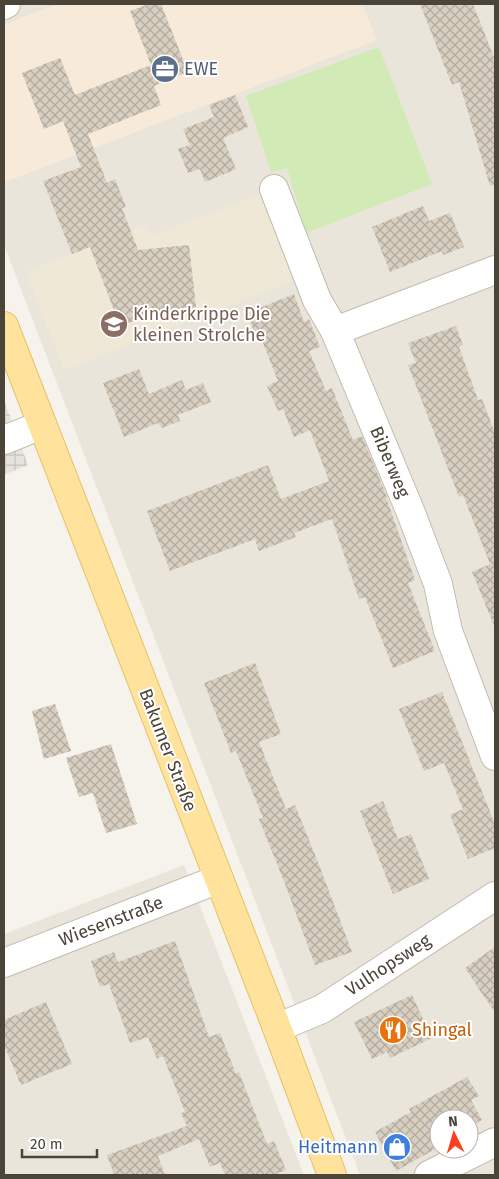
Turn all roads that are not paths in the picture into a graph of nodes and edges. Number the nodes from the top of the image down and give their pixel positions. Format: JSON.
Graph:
{"nodes":[{"id":1,"x":274,"y":190,"type":"dead end"},
{"id":2,"x":495,"y":270,"type":"edge"},
{"id":3,"x":4,"y":326,"type":"edge"},
{"id":4,"x":336,"y":331,"type":"junction"},
{"id":5,"x":42,"y":425,"type":"junction"},
{"id":6,"x":4,"y":440,"type":"edge"},
{"id":7,"x":495,"y":756,"type":"edge"},
{"id":8,"x":218,"y":879,"type":"junction"},
{"id":9,"x":495,"y":896,"type":"edge"},
{"id":10,"x":4,"y":963,"type":"edge"},
{"id":11,"x":277,"y":1028,"type":"junction"},
{"id":12,"x":495,"y":1142,"type":"edge"},
{"id":13,"x":332,"y":1175,"type":"edge"},
{"id":14,"x":428,"y":1175,"type":"edge"}],
"edges":[{"from":1,"to":4,"type":"street","name":"Biberweg"},
{"from":2,"to":4,"type":"street"},
{"from":3,"to":5,"type":"main road","name":"Bakumer Straße"},
{"from":4,"to":7,"type":"street","name":"Biberweg"},
{"from":5,"to":6,"type":"street"},
{"from":5,"to":8,"type":"main road","name":"Bakumer Straße"},
{"from":8,"to":10,"type":"street","name":"Wiesenstraße"},
{"from":8,"to":11,"type":"main road","name":"Bakumer Straße"},
{"from":9,"to":11,"type":"street","name":"Vulhopsweg"},
{"from":11,"to":13,"type":"main road","name":"Bakumer Straße"},
{"from":12,"to":14,"type":"street"}]}
